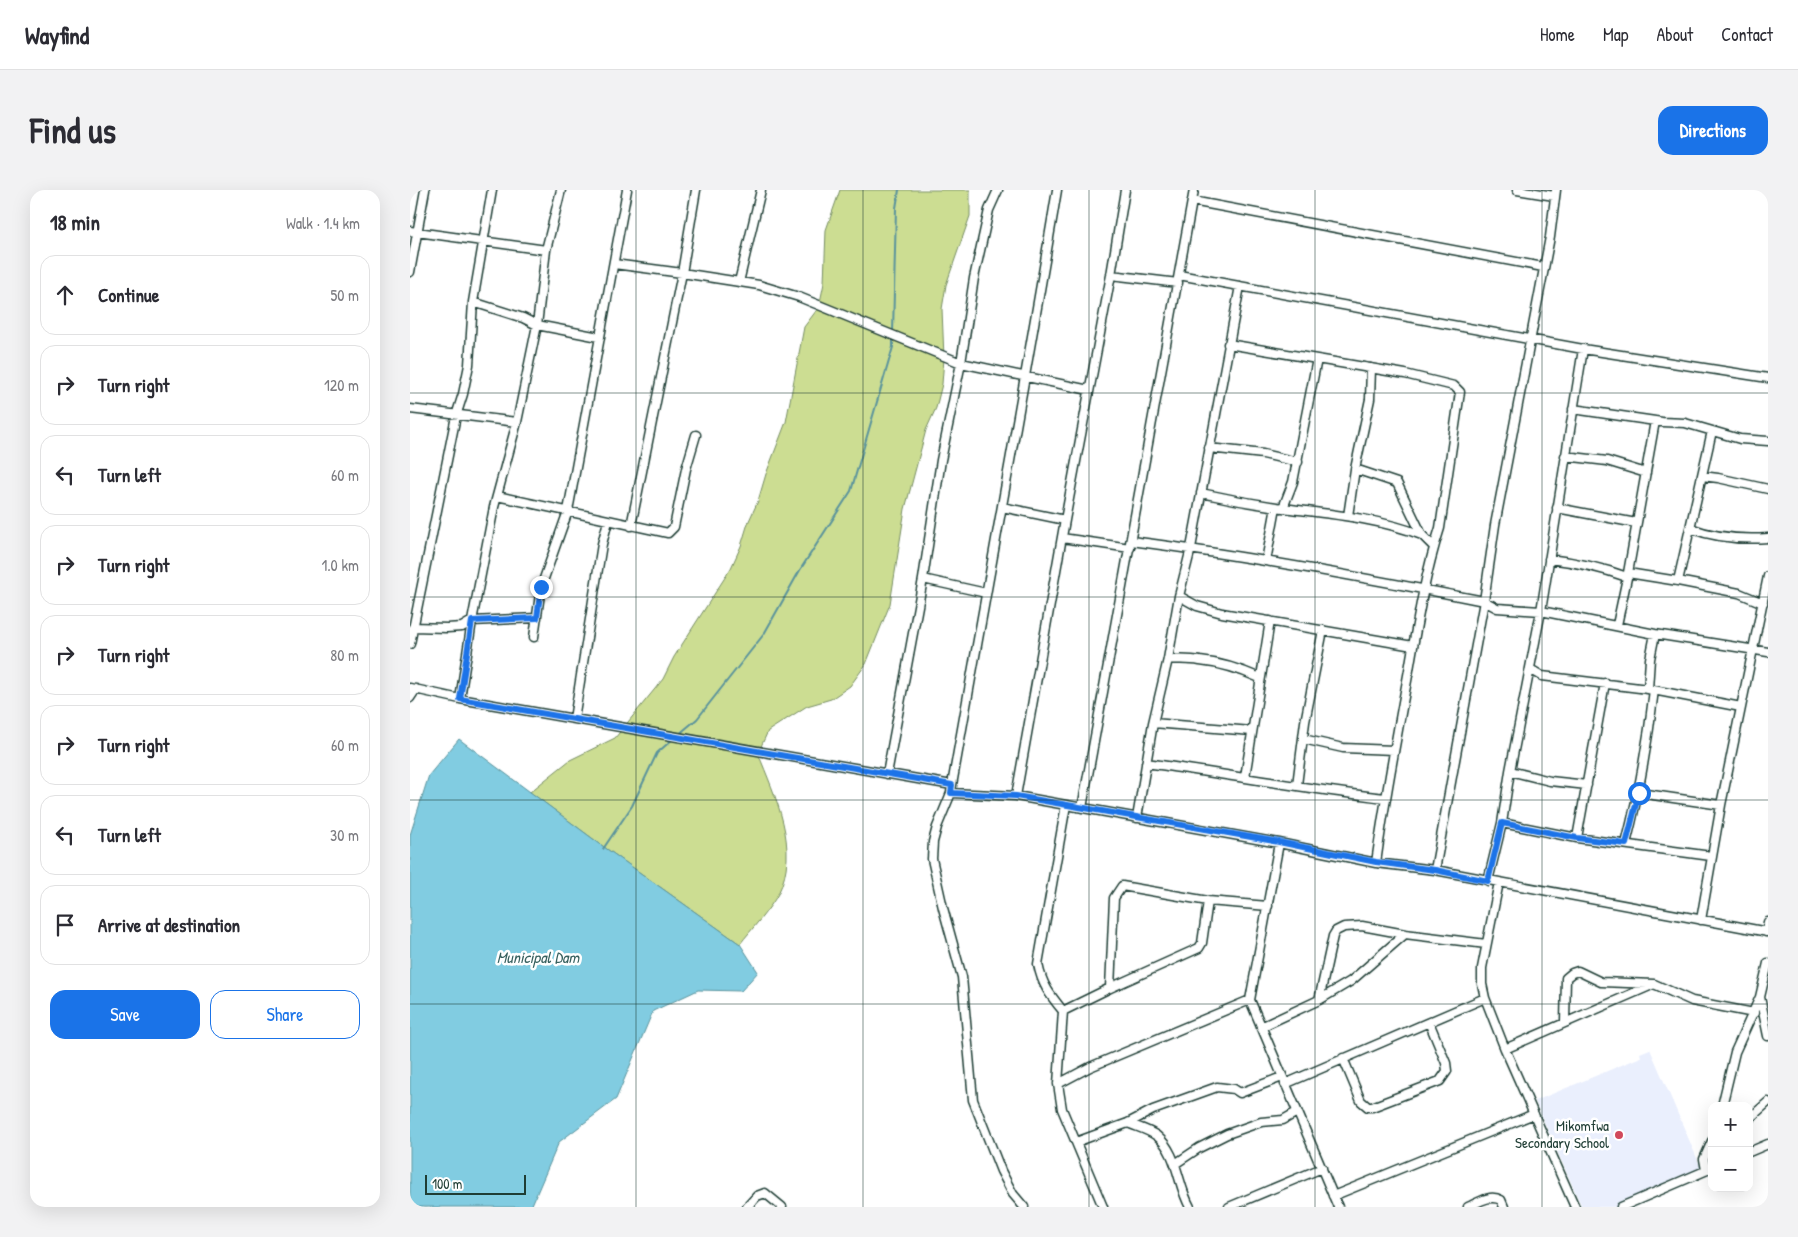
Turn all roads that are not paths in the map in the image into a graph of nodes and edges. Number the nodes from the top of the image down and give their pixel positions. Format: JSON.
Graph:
{"nodes":[{"id":1,"x":425,"y":190,"type":"edge"},
{"id":2,"x":492,"y":190,"type":"edge"},
{"id":3,"x":561,"y":190,"type":"edge"},
{"id":4,"x":626,"y":190,"type":"edge"},
{"id":5,"x":696,"y":190,"type":"edge"},
{"id":6,"x":761,"y":190,"type":"edge"},
{"id":7,"x":998,"y":190,"type":"edge"},
{"id":8,"x":1057,"y":190,"type":"edge"},
{"id":9,"x":1125,"y":190,"type":"edge"},
{"id":10,"x":1194,"y":190,"type":"edge"},
{"id":11,"x":1517,"y":190,"type":"edge"},
{"id":12,"x":1555,"y":193,"type":"edge"},
{"id":13,"x":1192,"y":201,"type":"junction"},
{"id":14,"x":413,"y":231,"type":"edge"},
{"id":15,"x":482,"y":240,"type":"junction"},
{"id":16,"x":546,"y":250,"type":"junction"},
{"id":17,"x":614,"y":264,"type":"junction"},
{"id":18,"x":1544,"y":267,"type":"junction"},
{"id":19,"x":410,"y":272,"type":"edge"},
{"id":20,"x":682,"y":273,"type":"junction"},
{"id":21,"x":1111,"y":274,"type":"junction"},
{"id":22,"x":1179,"y":279,"type":"junction"},
{"id":23,"x":739,"y":282,"type":"junction"},
{"id":24,"x":1240,"y":286,"type":"junction"},
{"id":25,"x":473,"y":302,"type":"junction"},
{"id":26,"x":537,"y":325,"type":"junction"},
{"id":27,"x":599,"y":337,"type":"junction"},
{"id":28,"x":1531,"y":339,"type":"junction"},
{"id":29,"x":1228,"y":344,"type":"junction"},
{"id":30,"x":1583,"y":349,"type":"junction"},
{"id":31,"x":1317,"y":359,"type":"junction"},
{"id":32,"x":961,"y":363,"type":"junction"},
{"id":33,"x":1371,"y":368,"type":"junction"},
{"id":34,"x":1026,"y":377,"type":"junction"},
{"id":35,"x":1768,"y":378,"type":"edge"},
{"id":36,"x":1089,"y":390,"type":"junction"},
{"id":37,"x":410,"y":409,"type":"edge"},
{"id":38,"x":1573,"y":409,"type":"junction"},
{"id":39,"x":456,"y":416,"type":"junction"},
{"id":40,"x":1655,"y":421,"type":"junction"},
{"id":41,"x":517,"y":422,"type":"junction"},
{"id":42,"x":1712,"y":431,"type":"junction"},
{"id":43,"x":696,"y":435,"type":"dead end"},
{"id":44,"x":1768,"y":441,"type":"edge"},
{"id":45,"x":1209,"y":448,"type":"junction"},
{"id":46,"x":1565,"y":456,"type":"junction"},
{"id":47,"x":1298,"y":462,"type":"junction"},
{"id":48,"x":1355,"y":469,"type":"junction"},
{"id":49,"x":1646,"y":473,"type":"junction"},
{"id":50,"x":1702,"y":476,"type":"junction"},
{"id":51,"x":1768,"y":489,"type":"edge"},
{"id":52,"x":1201,"y":493,"type":"junction"},
{"id":53,"x":497,"y":496,"type":"junction"},
{"id":54,"x":1002,"y":507,"type":"junction"},
{"id":55,"x":1279,"y":507,"type":"junction"},
{"id":56,"x":1557,"y":508,"type":"junction"},
{"id":57,"x":568,"y":511,"type":"junction"},
{"id":58,"x":1348,"y":516,"type":"junction"},
{"id":59,"x":1065,"y":520,"type":"junction"},
{"id":60,"x":608,"y":521,"type":"junction"},
{"id":61,"x":1636,"y":523,"type":"junction"},
{"id":62,"x":631,"y":526,"type":"junction"},
{"id":63,"x":1690,"y":528,"type":"junction"},
{"id":64,"x":1422,"y":536,"type":"junction"},
{"id":65,"x":1062,"y":538,"type":"junction"},
{"id":66,"x":1768,"y":538,"type":"edge"},
{"id":67,"x":1131,"y":544,"type":"junction"},
{"id":68,"x":1434,"y":547,"type":"junction"},
{"id":69,"x":1191,"y":548,"type":"junction"},
{"id":70,"x":1549,"y":560,"type":"junction"},
{"id":71,"x":1266,"y":561,"type":"junction"},
{"id":72,"x":1628,"y":575,"type":"junction"},
{"id":73,"x":1768,"y":576,"type":"edge"},
{"id":74,"x":923,"y":579,"type":"junction"},
{"id":75,"x":1678,"y":581,"type":"junction"},
{"id":76,"x":1424,"y":589,"type":"junction"},
{"id":77,"x":986,"y":593,"type":"junction"},
{"id":78,"x":1179,"y":596,"type":"junction"},
{"id":79,"x":1484,"y":600,"type":"junction"},
{"id":80,"x":1764,"y":603,"type":"junction"},
{"id":81,"x":1541,"y":611,"type":"junction"},
{"id":82,"x":537,"y":618,"type":"junction"},
{"id":83,"x":472,"y":621,"type":"junction"},
{"id":84,"x":1270,"y":621,"type":"junction"},
{"id":85,"x":1617,"y":625,"type":"junction"},
{"id":86,"x":413,"y":627,"type":"junction"},
{"id":87,"x":1323,"y":630,"type":"junction"},
{"id":88,"x":1655,"y":634,"type":"junction"},
{"id":89,"x":534,"y":637,"type":"dead end"},
{"id":90,"x":410,"y":644,"type":"edge"},
{"id":91,"x":1413,"y":646,"type":"junction"},
{"id":92,"x":1754,"y":649,"type":"junction"},
{"id":93,"x":1768,"y":652,"type":"edge"},
{"id":94,"x":1168,"y":659,"type":"junction"},
{"id":95,"x":1530,"y":669,"type":"junction"},
{"id":96,"x":1260,"y":678,"type":"junction"},
{"id":97,"x":1605,"y":683,"type":"junction"},
{"id":98,"x":413,"y":689,"type":"edge"},
{"id":99,"x":1651,"y":690,"type":"junction"},
{"id":100,"x":410,"y":698,"type":"edge"},
{"id":101,"x":460,"y":699,"type":"junction"},
{"id":102,"x":1741,"y":707,"type":"junction"},
{"id":103,"x":574,"y":719,"type":"junction"},
{"id":104,"x":1153,"y":722,"type":"junction"},
{"id":105,"x":1252,"y":731,"type":"junction"},
{"id":106,"x":1303,"y":739,"type":"junction"},
{"id":107,"x":1394,"y":750,"type":"junction"},
{"id":108,"x":1146,"y":763,"type":"junction"},
{"id":109,"x":1510,"y":771,"type":"junction"},
{"id":110,"x":887,"y":774,"type":"junction"},
{"id":111,"x":1244,"y":777,"type":"junction"},
{"id":112,"x":1298,"y":785,"type":"junction"},
{"id":113,"x":1587,"y":785,"type":"junction"},
{"id":114,"x":952,"y":789,"type":"junction"},
{"id":115,"x":1639,"y":793,"type":"junction"},
{"id":116,"x":1016,"y":796,"type":"junction"},
{"id":117,"x":1385,"y":798,"type":"junction"},
{"id":118,"x":1066,"y":805,"type":"junction"},
{"id":119,"x":1721,"y":805,"type":"junction"},
{"id":120,"x":1082,"y":808,"type":"junction"},
{"id":121,"x":1137,"y":818,"type":"junction"},
{"id":122,"x":1502,"y":823,"type":"junction"},
{"id":123,"x":1577,"y":838,"type":"junction"},
{"id":124,"x":1279,"y":842,"type":"junction"},
{"id":125,"x":1626,"y":844,"type":"junction"},
{"id":126,"x":1711,"y":856,"type":"junction"},
{"id":127,"x":1376,"y":862,"type":"junction"},
{"id":128,"x":1435,"y":870,"type":"junction"},
{"id":129,"x":1488,"y":881,"type":"junction"},
{"id":130,"x":1499,"y":882,"type":"junction"},
{"id":131,"x":1208,"y":901,"type":"junction"},
{"id":132,"x":1268,"y":906,"type":"junction"},
{"id":133,"x":1701,"y":920,"type":"junction"},
{"id":134,"x":1768,"y":922,"type":"edge"},
{"id":135,"x":1767,"y":932,"type":"edge"},
{"id":136,"x":1405,"y":934,"type":"junction"},
{"id":137,"x":1486,"y":944,"type":"junction"},
{"id":138,"x":1768,"y":963,"type":"edge"},
{"id":139,"x":1654,"y":984,"type":"junction"},
{"id":140,"x":1110,"y":988,"type":"junction"},
{"id":141,"x":1760,"y":997,"type":"junction"},
{"id":142,"x":1485,"y":998,"type":"junction"},
{"id":143,"x":1250,"y":1000,"type":"junction"},
{"id":144,"x":1319,"y":1000,"type":"junction"},
{"id":145,"x":1063,"y":1011,"type":"junction"},
{"id":146,"x":1754,"y":1013,"type":"junction"},
{"id":147,"x":1429,"y":1022,"type":"junction"},
{"id":148,"x":1565,"y":1022,"type":"junction"},
{"id":149,"x":1261,"y":1027,"type":"junction"},
{"id":150,"x":1768,"y":1036,"type":"edge"},
{"id":151,"x":1505,"y":1049,"type":"junction"},
{"id":152,"x":1343,"y":1058,"type":"junction"},
{"id":153,"x":1284,"y":1081,"type":"junction"},
{"id":154,"x":1058,"y":1084,"type":"junction"},
{"id":155,"x":1723,"y":1102,"type":"edge"},
{"id":156,"x":1768,"y":1102,"type":"edge"},
{"id":157,"x":1297,"y":1112,"type":"junction"},
{"id":158,"x":1534,"y":1114,"type":"junction"},
{"id":159,"x":1753,"y":1115,"type":"edge"},
{"id":160,"x":1128,"y":1123,"type":"junction"},
{"id":161,"x":1076,"y":1142,"type":"junction"},
{"id":162,"x":1768,"y":1144,"type":"edge"},
{"id":163,"x":1709,"y":1147,"type":"edge"},
{"id":164,"x":1753,"y":1150,"type":"edge"},
{"id":165,"x":1708,"y":1156,"type":"edge"},
{"id":166,"x":1704,"y":1159,"type":"junction"},
{"id":167,"x":1175,"y":1164,"type":"junction"},
{"id":168,"x":1708,"y":1167,"type":"edge"},
{"id":169,"x":1322,"y":1168,"type":"junction"},
{"id":170,"x":1708,"y":1169,"type":"edge"},
{"id":171,"x":1333,"y":1196,"type":"junction"},
{"id":172,"x":746,"y":1207,"type":"edge"},
{"id":173,"x":782,"y":1207,"type":"edge"},
{"id":174,"x":1024,"y":1207,"type":"edge"},
{"id":175,"x":1103,"y":1207,"type":"edge"},
{"id":176,"x":1190,"y":1207,"type":"edge"},
{"id":177,"x":1229,"y":1207,"type":"edge"},
{"id":178,"x":1338,"y":1207,"type":"edge"},
{"id":179,"x":1468,"y":1207,"type":"edge"},
{"id":180,"x":1504,"y":1207,"type":"edge"},
{"id":181,"x":1574,"y":1207,"type":"edge"},
{"id":182,"x":1621,"y":1207,"type":"edge"}],
"edges":[{"from":1,"to":14,"type":"street"},
{"from":2,"to":15,"type":"street"},
{"from":3,"to":16,"type":"street"},
{"from":4,"to":17,"type":"street"},
{"from":5,"to":20,"type":"street"},
{"from":6,"to":23,"type":"street"},
{"from":7,"to":32,"type":"street"},
{"from":8,"to":34,"type":"street"},
{"from":9,"to":21,"type":"street"},
{"from":10,"to":13,"type":"street"},
{"from":11,"to":12,"type":"street"},
{"from":12,"to":18,"type":"street"},
{"from":13,"to":18,"type":"street"},
{"from":13,"to":22,"type":"street"},
{"from":14,"to":15,"type":"street"},
{"from":14,"to":19,"type":"street"},
{"from":15,"to":16,"type":"street"},
{"from":15,"to":25,"type":"street"},
{"from":16,"to":26,"type":"street"},
{"from":17,"to":20,"type":"street"},
{"from":17,"to":27,"type":"street"},
{"from":18,"to":28,"type":"street"},
{"from":20,"to":23,"type":"street"},
{"from":20,"to":62,"type":"street"},
{"from":21,"to":22,"type":"street"},
{"from":21,"to":36,"type":"street"},
{"from":22,"to":24,"type":"street"},
{"from":22,"to":67,"type":"street"},
{"from":23,"to":32,"type":"street"},
{"from":24,"to":28,"type":"street"},
{"from":24,"to":29,"type":"street"},
{"from":25,"to":26,"type":"street"},
{"from":25,"to":39,"type":"street"},
{"from":26,"to":27,"type":"street"},
{"from":26,"to":41,"type":"street"},
{"from":27,"to":57,"type":"street"},
{"from":28,"to":30,"type":"street"},
{"from":28,"to":79,"type":"street"},
{"from":29,"to":31,"type":"street"},
{"from":29,"to":45,"type":"street"},
{"from":30,"to":35,"type":"street"},
{"from":30,"to":38,"type":"street"},
{"from":31,"to":33,"type":"street"},
{"from":31,"to":47,"type":"street"},
{"from":32,"to":34,"type":"street"},
{"from":32,"to":74,"type":"street"},
{"from":33,"to":48,"type":"street"},
{"from":33,"to":68,"type":"street"},
{"from":34,"to":36,"type":"street"},
{"from":34,"to":54,"type":"street"},
{"from":36,"to":59,"type":"street"},
{"from":37,"to":39,"type":"street"},
{"from":38,"to":40,"type":"street"},
{"from":38,"to":46,"type":"street"},
{"from":39,"to":41,"type":"street"},
{"from":39,"to":86,"type":"street"},
{"from":40,"to":42,"type":"street"},
{"from":40,"to":49,"type":"street"},
{"from":41,"to":53,"type":"street"},
{"from":42,"to":44,"type":"street"},
{"from":42,"to":50,"type":"street"},
{"from":43,"to":62,"type":"street"},
{"from":45,"to":47,"type":"street"},
{"from":45,"to":52,"type":"street"},
{"from":46,"to":49,"type":"street"},
{"from":46,"to":56,"type":"street"},
{"from":47,"to":55,"type":"street"},
{"from":48,"to":58,"type":"street"},
{"from":48,"to":64,"type":"street"},
{"from":49,"to":61,"type":"street"},
{"from":50,"to":51,"type":"street"},
{"from":50,"to":63,"type":"street"},
{"from":52,"to":55,"type":"street"},
{"from":52,"to":69,"type":"street"},
{"from":53,"to":57,"type":"street"},
{"from":53,"to":83,"type":"street"},
{"from":54,"to":59,"type":"street"},
{"from":54,"to":77,"type":"street"},
{"from":55,"to":58,"type":"street"},
{"from":55,"to":71,"type":"street"},
{"from":56,"to":61,"type":"street"},
{"from":56,"to":70,"type":"street"},
{"from":57,"to":60,"type":"street"},
{"from":57,"to":82,"type":"street"},
{"from":58,"to":64,"type":"street"},
{"from":59,"to":65,"type":"street"},
{"from":60,"to":62,"type":"street"},
{"from":60,"to":103,"type":"street"},
{"from":61,"to":72,"type":"street"},
{"from":63,"to":66,"type":"street"},
{"from":63,"to":75,"type":"street"},
{"from":64,"to":68,"type":"street"},
{"from":65,"to":67,"type":"street"},
{"from":65,"to":116,"type":"street"},
{"from":67,"to":69,"type":"street"},
{"from":67,"to":120,"type":"street"},
{"from":68,"to":76,"type":"street"},
{"from":69,"to":71,"type":"street"},
{"from":69,"to":78,"type":"street"},
{"from":70,"to":72,"type":"street"},
{"from":70,"to":81,"type":"street"},
{"from":71,"to":76,"type":"street"},
{"from":72,"to":75,"type":"street"},
{"from":72,"to":85,"type":"street"},
{"from":73,"to":80,"type":"street"},
{"from":74,"to":77,"type":"street"},
{"from":74,"to":110,"type":"street"},
{"from":75,"to":80,"type":"street"},
{"from":76,"to":79,"type":"street"},
{"from":76,"to":91,"type":"street"},
{"from":77,"to":114,"type":"street"},
{"from":78,"to":84,"type":"street"},
{"from":78,"to":94,"type":"street"},
{"from":79,"to":81,"type":"street"},
{"from":79,"to":128,"type":"street"},
{"from":80,"to":92,"type":"street"},
{"from":81,"to":85,"type":"street"},
{"from":81,"to":95,"type":"street"},
{"from":82,"to":83,"type":"street"},
{"from":82,"to":89,"type":"street"},
{"from":83,"to":86,"type":"street"},
{"from":83,"to":101,"type":"street"},
{"from":84,"to":87,"type":"street"},
{"from":84,"to":96,"type":"street"},
{"from":85,"to":88,"type":"street"},
{"from":86,"to":90,"type":"street"},
{"from":87,"to":91,"type":"street"},
{"from":87,"to":106,"type":"street"},
{"from":88,"to":92,"type":"street"},
{"from":88,"to":99,"type":"street"},
{"from":91,"to":107,"type":"street"},
{"from":92,"to":93,"type":"street"},
{"from":92,"to":102,"type":"street"},
{"from":94,"to":96,"type":"street"},
{"from":94,"to":104,"type":"street"},
{"from":95,"to":97,"type":"street"},
{"from":95,"to":109,"type":"street"},
{"from":96,"to":105,"type":"street"},
{"from":97,"to":99,"type":"street"},
{"from":97,"to":113,"type":"street"},
{"from":98,"to":100,"type":"street"},
{"from":98,"to":101,"type":"street"},
{"from":99,"to":102,"type":"street"},
{"from":99,"to":115,"type":"street"},
{"from":101,"to":103,"type":"street"},
{"from":102,"to":119,"type":"street"},
{"from":103,"to":110,"type":"street"},
{"from":104,"to":105,"type":"street"},
{"from":104,"to":108,"type":"street"},
{"from":105,"to":111,"type":"street"},
{"from":106,"to":107,"type":"street"},
{"from":106,"to":112,"type":"street"},
{"from":107,"to":117,"type":"street"},
{"from":108,"to":111,"type":"street"},
{"from":108,"to":121,"type":"street"},
{"from":109,"to":113,"type":"street"},
{"from":109,"to":122,"type":"street"},
{"from":110,"to":114,"type":"street"},
{"from":111,"to":112,"type":"street"},
{"from":112,"to":117,"type":"street"},
{"from":113,"to":123,"type":"street"},
{"from":114,"to":116,"type":"street"},
{"from":114,"to":174,"type":"street"},
{"from":115,"to":119,"type":"street"},
{"from":115,"to":125,"type":"street"},
{"from":116,"to":118,"type":"street"},
{"from":117,"to":127,"type":"street"},
{"from":118,"to":120,"type":"street"},
{"from":118,"to":145,"type":"street"},
{"from":119,"to":126,"type":"street"},
{"from":120,"to":121,"type":"street"},
{"from":121,"to":124,"type":"street"},
{"from":122,"to":123,"type":"street"},
{"from":122,"to":129,"type":"street"},
{"from":123,"to":125,"type":"street"},
{"from":124,"to":127,"type":"street"},
{"from":124,"to":132,"type":"street"},
{"from":125,"to":126,"type":"street"},
{"from":126,"to":133,"type":"street"},
{"from":127,"to":128,"type":"street"},
{"from":128,"to":129,"type":"street"},
{"from":129,"to":130,"type":"street"},
{"from":130,"to":133,"type":"street"},
{"from":130,"to":137,"type":"street"},
{"from":131,"to":132,"type":"street"},
{"from":131,"to":140,"type":"street"},
{"from":131,"to":140,"type":"street"},
{"from":132,"to":143,"type":"street"},
{"from":133,"to":135,"type":"street"},
{"from":134,"to":135,"type":"street"},
{"from":136,"to":137,"type":"street"},
{"from":136,"to":144,"type":"street"},
{"from":136,"to":144,"type":"street"},
{"from":137,"to":142,"type":"street"},
{"from":138,"to":141,"type":"street"},
{"from":139,"to":146,"type":"street"},
{"from":139,"to":148,"type":"street"},
{"from":139,"to":148,"type":"street"},
{"from":140,"to":145,"type":"street"},
{"from":141,"to":146,"type":"street"},
{"from":141,"to":150,"type":"street"},
{"from":142,"to":147,"type":"street"},
{"from":142,"to":151,"type":"street"},
{"from":143,"to":149,"type":"street"},
{"from":143,"to":154,"type":"street"},
{"from":144,"to":149,"type":"street"},
{"from":145,"to":154,"type":"street"},
{"from":146,"to":155,"type":"street"},
{"from":147,"to":152,"type":"street"},
{"from":147,"to":152,"type":"street"},
{"from":148,"to":151,"type":"street"},
{"from":149,"to":153,"type":"street"},
{"from":151,"to":158,"type":"street"},
{"from":152,"to":153,"type":"street"},
{"from":153,"to":157,"type":"street"},
{"from":153,"to":160,"type":"street"},
{"from":154,"to":161,"type":"street"},
{"from":156,"to":159,"type":"street"},
{"from":157,"to":167,"type":"street"},
{"from":157,"to":169,"type":"street"},
{"from":158,"to":171,"type":"street"},
{"from":158,"to":181,"type":"street"},
{"from":160,"to":161,"type":"street"},
{"from":160,"to":167,"type":"street"},
{"from":161,"to":175,"type":"street"},
{"from":162,"to":164,"type":"street"},
{"from":163,"to":166,"type":"street"},
{"from":165,"to":166,"type":"street"},
{"from":166,"to":168,"type":"street"},
{"from":167,"to":176,"type":"street"},
{"from":169,"to":171,"type":"street"},
{"from":169,"to":177,"type":"street"},
{"from":170,"to":182,"type":"street"},
{"from":171,"to":178,"type":"street"},
{"from":172,"to":173,"type":"street"},
{"from":179,"to":180,"type":"street"}]}
